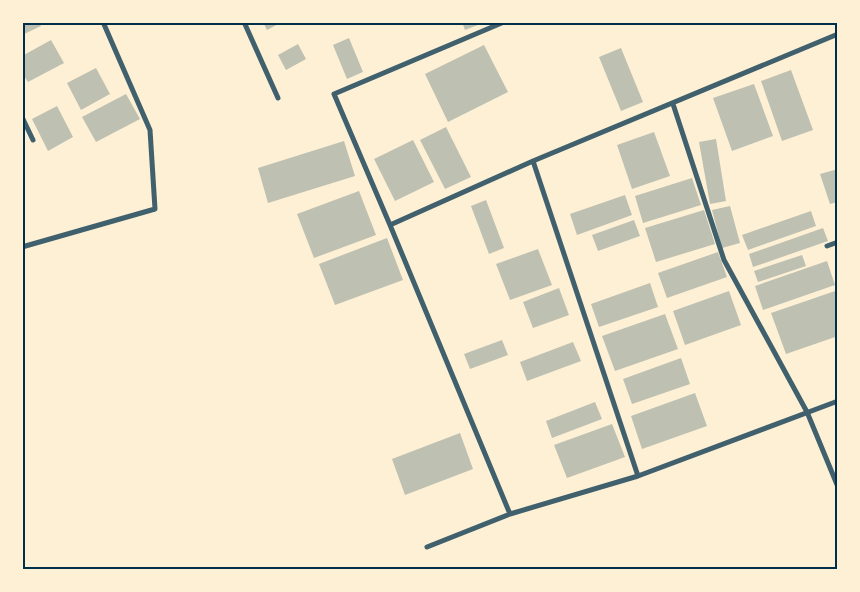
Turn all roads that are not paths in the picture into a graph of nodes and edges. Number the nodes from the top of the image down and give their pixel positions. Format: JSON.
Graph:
{"nodes":[{"id":1,"x":103,"y":22,"type":"edge"},
{"id":2,"x":244,"y":22,"type":"edge"},
{"id":3,"x":504,"y":22,"type":"edge"},
{"id":4,"x":838,"y":34,"type":"edge"},
{"id":5,"x":278,"y":98,"type":"dead end"},
{"id":6,"x":673,"y":104,"type":"junction"},
{"id":7,"x":22,"y":117,"type":"edge"},
{"id":8,"x":33,"y":140,"type":"dead end"},
{"id":9,"x":533,"y":161,"type":"junction"},
{"id":10,"x":390,"y":225,"type":"junction"},
{"id":11,"x":838,"y":242,"type":"edge"},
{"id":12,"x":827,"y":246,"type":"dead end"},
{"id":13,"x":22,"y":247,"type":"edge"},
{"id":14,"x":838,"y":400,"type":"edge"},
{"id":15,"x":807,"y":412,"type":"junction"},
{"id":16,"x":638,"y":476,"type":"junction"},
{"id":17,"x":838,"y":487,"type":"edge"},
{"id":18,"x":510,"y":514,"type":"junction"},
{"id":19,"x":427,"y":547,"type":"dead end"}],
"edges":[{"from":1,"to":13,"type":"street"},
{"from":2,"to":5,"type":"street"},
{"from":3,"to":10,"type":"street"},
{"from":4,"to":6,"type":"street"},
{"from":6,"to":9,"type":"street"},
{"from":6,"to":15,"type":"street"},
{"from":7,"to":8,"type":"street"},
{"from":9,"to":10,"type":"street"},
{"from":9,"to":16,"type":"street"},
{"from":10,"to":18,"type":"street"},
{"from":11,"to":12,"type":"street"},
{"from":14,"to":15,"type":"street"},
{"from":15,"to":16,"type":"street"},
{"from":15,"to":17,"type":"street"},
{"from":16,"to":18,"type":"street"},
{"from":18,"to":19,"type":"street"}]}
